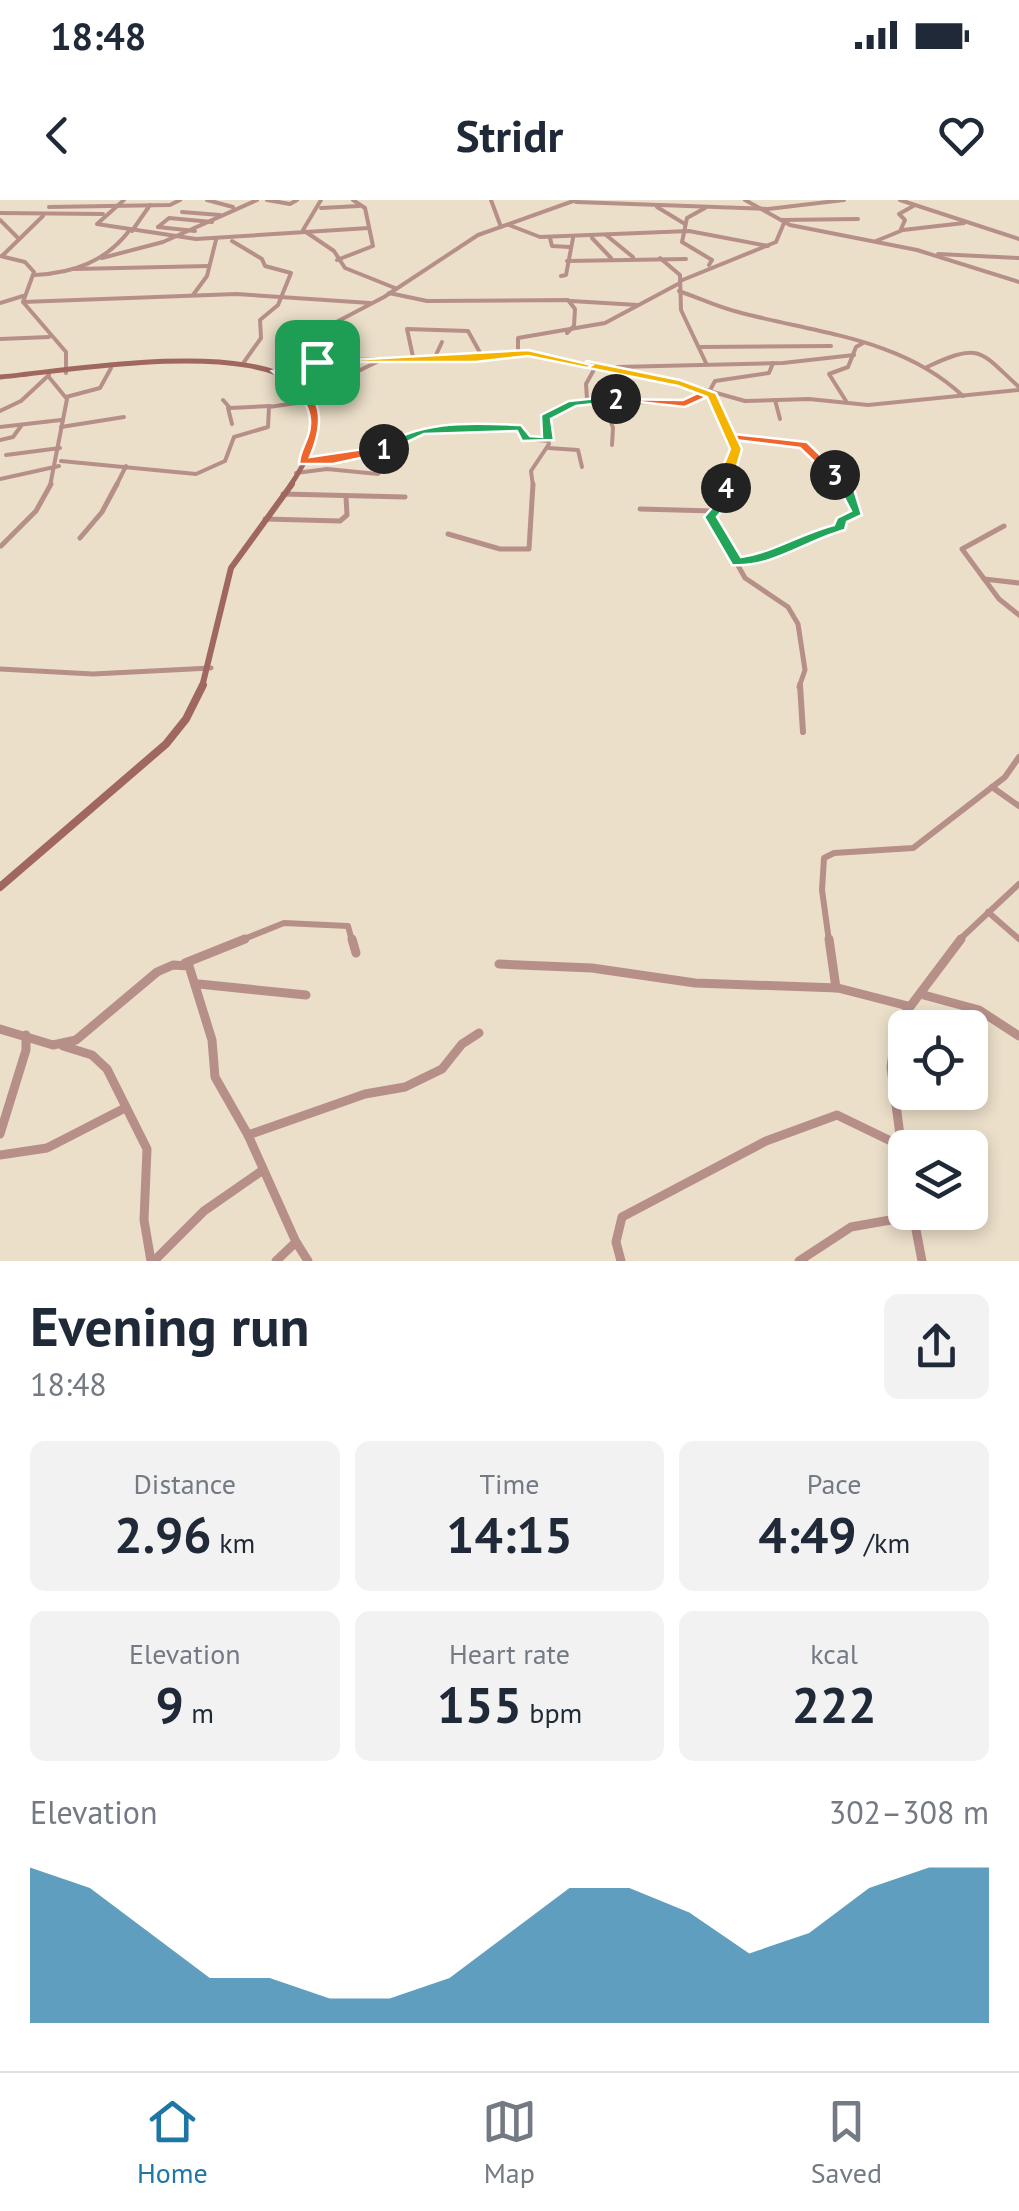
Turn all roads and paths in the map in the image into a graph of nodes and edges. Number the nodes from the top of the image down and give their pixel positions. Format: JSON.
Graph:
{"nodes":[{"id":1,"x":59,"y":200,"type":"edge"},
{"id":2,"x":124,"y":200,"type":"edge"},
{"id":3,"x":180,"y":200,"type":"edge"},
{"id":4,"x":208,"y":200,"type":"edge"},
{"id":5,"x":258,"y":200,"type":"edge"},
{"id":6,"x":267,"y":200,"type":"edge"},
{"id":7,"x":297,"y":200,"type":"edge"},
{"id":8,"x":322,"y":200,"type":"edge"},
{"id":9,"x":353,"y":200,"type":"edge"},
{"id":10,"x":491,"y":200,"type":"edge"},
{"id":11,"x":573,"y":200,"type":"edge"},
{"id":12,"x":728,"y":200,"type":"edge"},
{"id":13,"x":745,"y":200,"type":"edge"},
{"id":14,"x":844,"y":200,"type":"edge"},
{"id":15,"x":900,"y":200,"type":"edge"},
{"id":16,"x":276,"y":201,"type":"edge"},
{"id":17,"x":151,"y":205,"type":"junction"},
{"id":18,"x":647,"y":205,"type":"junction"},
{"id":19,"x":916,"y":205,"type":"junction"},
{"id":20,"x":49,"y":206,"type":"junction"},
{"id":21,"x":362,"y":206,"type":"junction"},
{"id":22,"x":118,"y":207,"type":"junction"},
{"id":23,"x":714,"y":207,"type":"junction"},
{"id":24,"x":753,"y":207,"type":"junction"},
{"id":25,"x":234,"y":208,"type":"junction"},
{"id":26,"x":320,"y":208,"type":"junction"},
{"id":27,"x":182,"y":212,"type":"dead end"},
{"id":28,"x":0,"y":213,"type":"edge"},
{"id":29,"x":103,"y":214,"type":"junction"},
{"id":30,"x":44,"y":215,"type":"junction"},
{"id":31,"x":220,"y":216,"type":"junction"},
{"id":32,"x":858,"y":219,"type":"dead end"},
{"id":33,"x":0,"y":220,"type":"edge"},
{"id":34,"x":782,"y":222,"type":"junction"},
{"id":35,"x":964,"y":222,"type":"junction"},
{"id":36,"x":213,"y":223,"type":"junction"},
{"id":37,"x":685,"y":224,"type":"junction"},
{"id":38,"x":505,"y":226,"type":"junction"},
{"id":39,"x":158,"y":227,"type":"junction"},
{"id":40,"x":369,"y":228,"type":"junction"},
{"id":41,"x":900,"y":230,"type":"junction"},
{"id":42,"x":196,"y":231,"type":"junction"},
{"id":43,"x":683,"y":231,"type":"junction"},
{"id":44,"x":130,"y":232,"type":"junction"},
{"id":45,"x":148,"y":233,"type":"junction"},
{"id":46,"x":606,"y":235,"type":"junction"},
{"id":47,"x":186,"y":236,"type":"junction"},
{"id":48,"x":310,"y":236,"type":"junction"},
{"id":49,"x":17,"y":237,"type":"junction"},
{"id":50,"x":591,"y":237,"type":"junction"},
{"id":51,"x":550,"y":238,"type":"junction"},
{"id":52,"x":572,"y":238,"type":"junction"},
{"id":53,"x":216,"y":240,"type":"junction"},
{"id":54,"x":232,"y":240,"type":"junction"},
{"id":55,"x":1019,"y":240,"type":"edge"},
{"id":56,"x":872,"y":242,"type":"junction"},
{"id":57,"x":685,"y":244,"type":"junction"},
{"id":58,"x":570,"y":246,"type":"junction"},
{"id":59,"x":768,"y":246,"type":"junction"},
{"id":60,"x":932,"y":254,"type":"junction"},
{"id":61,"x":119,"y":255,"type":"junction"},
{"id":62,"x":1,"y":256,"type":"edge"},
{"id":63,"x":102,"y":258,"type":"junction"},
{"id":64,"x":634,"y":258,"type":"junction"},
{"id":65,"x":660,"y":258,"type":"junction"},
{"id":66,"x":670,"y":258,"type":"junction"},
{"id":67,"x":686,"y":258,"type":"dead end"},
{"id":68,"x":1019,"y":258,"type":"edge"},
{"id":69,"x":612,"y":259,"type":"junction"},
{"id":70,"x":338,"y":260,"type":"junction"},
{"id":71,"x":568,"y":261,"type":"junction"},
{"id":72,"x":132,"y":265,"type":"junction"},
{"id":73,"x":942,"y":265,"type":"dead end"},
{"id":74,"x":208,"y":266,"type":"junction"},
{"id":75,"x":708,"y":266,"type":"junction"},
{"id":76,"x":75,"y":269,"type":"junction"},
{"id":77,"x":35,"y":275,"type":"junction"},
{"id":78,"x":562,"y":276,"type":"dead end"},
{"id":79,"x":679,"y":282,"type":"junction"},
{"id":80,"x":1019,"y":282,"type":"edge"},
{"id":81,"x":395,"y":288,"type":"junction"},
{"id":82,"x":679,"y":291,"type":"junction"},
{"id":83,"x":389,"y":293,"type":"junction"},
{"id":84,"x":193,"y":294,"type":"junction"},
{"id":85,"x":280,"y":296,"type":"junction"},
{"id":86,"x":24,"y":299,"type":"junction"},
{"id":87,"x":571,"y":301,"type":"junction"},
{"id":88,"x":0,"y":304,"type":"edge"},
{"id":89,"x":371,"y":304,"type":"junction"},
{"id":90,"x":640,"y":305,"type":"junction"},
{"id":91,"x":568,"y":332,"type":"junction"},
{"id":92,"x":50,"y":337,"type":"junction"},
{"id":93,"x":0,"y":339,"type":"edge"},
{"id":94,"x":442,"y":342,"type":"dead end"},
{"id":95,"x":863,"y":343,"type":"junction"},
{"id":96,"x":831,"y":346,"type":"dead end"},
{"id":97,"x":699,"y":347,"type":"junction"},
{"id":98,"x":518,"y":353,"type":"junction"},
{"id":99,"x":854,"y":355,"type":"junction"},
{"id":100,"x":413,"y":357,"type":"junction"},
{"id":101,"x":435,"y":357,"type":"junction"},
{"id":102,"x":483,"y":358,"type":"junction"},
{"id":103,"x":383,"y":359,"type":"junction"},
{"id":104,"x":244,"y":362,"type":"junction"},
{"id":105,"x":317,"y":362,"type":"junction"},
{"id":106,"x":706,"y":363,"type":"junction"},
{"id":107,"x":772,"y":363,"type":"junction"},
{"id":108,"x":596,"y":366,"type":"junction"},
{"id":109,"x":680,"y":366,"type":"junction"},
{"id":110,"x":606,"y":367,"type":"junction"},
{"id":111,"x":111,"y":368,"type":"junction"},
{"id":112,"x":926,"y":368,"type":"junction"},
{"id":113,"x":277,"y":371,"type":"junction"},
{"id":114,"x":66,"y":372,"type":"junction"},
{"id":115,"x":48,"y":375,"type":"junction"},
{"id":116,"x":0,"y":378,"type":"edge"},
{"id":117,"x":686,"y":385,"type":"junction"},
{"id":118,"x":300,"y":386,"type":"junction"},
{"id":119,"x":1019,"y":389,"type":"edge"},
{"id":120,"x":708,"y":394,"type":"junction"},
{"id":121,"x":66,"y":396,"type":"junction"},
{"id":122,"x":964,"y":396,"type":"junction"},
{"id":123,"x":604,"y":398,"type":"junction"},
{"id":124,"x":222,"y":400,"type":"dead end"},
{"id":125,"x":310,"y":400,"type":"junction"},
{"id":126,"x":775,"y":400,"type":"junction"},
{"id":127,"x":584,"y":401,"type":"junction"},
{"id":128,"x":847,"y":403,"type":"junction"},
{"id":129,"x":271,"y":406,"type":"junction"},
{"id":130,"x":228,"y":408,"type":"junction"},
{"id":131,"x":0,"y":411,"type":"edge"},
{"id":132,"x":124,"y":417,"type":"dead end"},
{"id":133,"x":780,"y":419,"type":"dead end"},
{"id":134,"x":61,"y":424,"type":"junction"},
{"id":135,"x":232,"y":424,"type":"dead end"},
{"id":136,"x":22,"y":425,"type":"junction"},
{"id":137,"x":0,"y":427,"type":"edge"},
{"id":138,"x":730,"y":437,"type":"junction"},
{"id":139,"x":0,"y":440,"type":"edge"},
{"id":140,"x":548,"y":444,"type":"junction"},
{"id":141,"x":612,"y":445,"type":"dead end"},
{"id":142,"x":60,"y":448,"type":"junction"},
{"id":143,"x":6,"y":455,"type":"dead end"},
{"id":144,"x":303,"y":461,"type":"junction"},
{"id":145,"x":60,"y":463,"type":"junction"},
{"id":146,"x":386,"y":464,"type":"dead end"},
{"id":147,"x":126,"y":466,"type":"junction"},
{"id":148,"x":582,"y":466,"type":"dead end"},
{"id":149,"x":296,"y":473,"type":"junction"},
{"id":150,"x":0,"y":480,"type":"edge"},
{"id":151,"x":281,"y":494,"type":"junction"},
{"id":152,"x":346,"y":496,"type":"junction"},
{"id":153,"x":405,"y":497,"type":"dead end"},
{"id":154,"x":640,"y":509,"type":"dead end"},
{"id":155,"x":714,"y":511,"type":"junction"},
{"id":156,"x":263,"y":519,"type":"junction"},
{"id":157,"x":1004,"y":526,"type":"dead end"},
{"id":158,"x":448,"y":534,"type":"dead end"},
{"id":159,"x":80,"y":538,"type":"dead end"},
{"id":160,"x":1,"y":546,"type":"edge"},
{"id":161,"x":737,"y":562,"type":"junction"},
{"id":162,"x":984,"y":578,"type":"junction"},
{"id":163,"x":1019,"y":583,"type":"edge"},
{"id":164,"x":1019,"y":615,"type":"edge"},
{"id":165,"x":210,"y":668,"type":"junction"},
{"id":166,"x":0,"y":669,"type":"edge"},
{"id":167,"x":803,"y":732,"type":"dead end"},
{"id":168,"x":1019,"y":758,"type":"edge"},
{"id":169,"x":991,"y":786,"type":"junction"},
{"id":170,"x":1019,"y":806,"type":"edge"},
{"id":171,"x":2,"y":881,"type":"edge"},
{"id":172,"x":1019,"y":884,"type":"edge"},
{"id":173,"x":988,"y":912,"type":"junction"},
{"id":174,"x":1019,"y":939,"type":"edge"},
{"id":175,"x":356,"y":953,"type":"dead end"},
{"id":176,"x":184,"y":963,"type":"junction"},
{"id":177,"x":499,"y":964,"type":"dead end"},
{"id":178,"x":198,"y":984,"type":"junction"},
{"id":179,"x":836,"y":988,"type":"junction"},
{"id":180,"x":920,"y":994,"type":"junction"},
{"id":181,"x":306,"y":995,"type":"dead end"},
{"id":182,"x":908,"y":1006,"type":"junction"},
{"id":183,"x":0,"y":1029,"type":"edge"},
{"id":184,"x":479,"y":1033,"type":"dead end"},
{"id":185,"x":26,"y":1035,"type":"junction"},
{"id":186,"x":1019,"y":1036,"type":"edge"},
{"id":187,"x":58,"y":1046,"type":"junction"},
{"id":188,"x":125,"y":1108,"type":"junction"},
{"id":189,"x":898,"y":1130,"type":"edge"},
{"id":190,"x":0,"y":1134,"type":"edge"},
{"id":191,"x":248,"y":1135,"type":"junction"},
{"id":192,"x":888,"y":1139,"type":"edge"},
{"id":193,"x":0,"y":1156,"type":"edge"},
{"id":194,"x":263,"y":1170,"type":"junction"},
{"id":195,"x":888,"y":1217,"type":"edge"},
{"id":196,"x":916,"y":1230,"type":"edge"},
{"id":197,"x":296,"y":1242,"type":"junction"},
{"id":198,"x":153,"y":1261,"type":"edge"},
{"id":199,"x":276,"y":1261,"type":"edge"},
{"id":200,"x":308,"y":1261,"type":"edge"},
{"id":201,"x":621,"y":1261,"type":"edge"},
{"id":202,"x":799,"y":1261,"type":"edge"},
{"id":203,"x":922,"y":1261,"type":"edge"}],
"edges":[{"from":1,"to":20,"type":"street"},
{"from":2,"to":22,"type":"street"},
{"from":3,"to":17,"type":"street"},
{"from":4,"to":25,"type":"street"},
{"from":5,"to":25,"type":"street"},
{"from":6,"to":16,"type":"street"},
{"from":7,"to":16,"type":"street"},
{"from":8,"to":26,"type":"street"},
{"from":9,"to":21,"type":"street"},
{"from":10,"to":38,"type":"street"},
{"from":11,"to":18,"type":"street"},
{"from":11,"to":38,"type":"street"},
{"from":12,"to":23,"type":"street"},
{"from":13,"to":24,"type":"street"},
{"from":14,"to":24,"type":"street"},
{"from":15,"to":19,"type":"street"},
{"from":17,"to":22,"type":"street"},
{"from":17,"to":44,"type":"street"},
{"from":18,"to":23,"type":"street"},
{"from":18,"to":37,"type":"street"},
{"from":19,"to":35,"type":"street"},
{"from":19,"to":41,"type":"street"},
{"from":20,"to":22,"type":"street"},
{"from":20,"to":30,"type":"street"},
{"from":21,"to":26,"type":"street"},
{"from":21,"to":40,"type":"street"},
{"from":22,"to":29,"type":"street"},
{"from":23,"to":24,"type":"street"},
{"from":23,"to":37,"type":"street"},
{"from":24,"to":34,"type":"street"},
{"from":25,"to":31,"type":"street"},
{"from":26,"to":48,"type":"street"},
{"from":27,"to":31,"type":"street"},
{"from":28,"to":30,"type":"street"},
{"from":29,"to":30,"type":"street"},
{"from":29,"to":44,"type":"street"},
{"from":30,"to":49,"type":"street"},
{"from":31,"to":36,"type":"street"},
{"from":32,"to":34,"type":"street"},
{"from":33,"to":49,"type":"street"},
{"from":34,"to":56,"type":"street"},
{"from":34,"to":59,"type":"street"},
{"from":35,"to":41,"type":"street"},
{"from":35,"to":55,"type":"street"},
{"from":36,"to":39,"type":"street"},
{"from":36,"to":42,"type":"street"},
{"from":37,"to":43,"type":"street"},
{"from":38,"to":51,"type":"street"},
{"from":38,"to":81,"type":"street"},
{"from":39,"to":42,"type":"street"},
{"from":39,"to":45,"type":"street"},
{"from":40,"to":48,"type":"street"},
{"from":40,"to":70,"type":"street"},
{"from":41,"to":56,"type":"street"},
{"from":42,"to":47,"type":"street"},
{"from":43,"to":46,"type":"street"},
{"from":43,"to":57,"type":"street"},
{"from":43,"to":59,"type":"street"},
{"from":44,"to":45,"type":"street"},
{"from":44,"to":63,"type":"street"},
{"from":45,"to":47,"type":"street"},
{"from":46,"to":50,"type":"street"},
{"from":46,"to":64,"type":"street"},
{"from":47,"to":53,"type":"street"},
{"from":47,"to":61,"type":"street"},
{"from":48,"to":54,"type":"street"},
{"from":48,"to":70,"type":"street"},
{"from":49,"to":62,"type":"street"},
{"from":50,"to":52,"type":"street"},
{"from":50,"to":69,"type":"street"},
{"from":51,"to":52,"type":"street"},
{"from":51,"to":58,"type":"street"},
{"from":52,"to":58,"type":"street"},
{"from":53,"to":54,"type":"street"},
{"from":53,"to":74,"type":"street"},
{"from":54,"to":85,"type":"street"},
{"from":56,"to":60,"type":"street"},
{"from":57,"to":66,"type":"street"},
{"from":57,"to":75,"type":"street"},
{"from":58,"to":71,"type":"street"},
{"from":59,"to":75,"type":"street"},
{"from":60,"to":68,"type":"street"},
{"from":60,"to":73,"type":"street"},
{"from":60,"to":80,"type":"street"},
{"from":61,"to":63,"type":"street"},
{"from":61,"to":72,"type":"street"},
{"from":62,"to":77,"type":"street"},
{"from":63,"to":76,"type":"street"},
{"from":64,"to":65,"type":"street"},
{"from":64,"to":69,"type":"street"},
{"from":65,"to":66,"type":"street"},
{"from":65,"to":79,"type":"street"},
{"from":66,"to":67,"type":"street"},
{"from":69,"to":71,"type":"street"},
{"from":70,"to":81,"type":"street"},
{"from":71,"to":78,"type":"street"},
{"from":72,"to":74,"type":"street"},
{"from":72,"to":76,"type":"street"},
{"from":74,"to":84,"type":"street"},
{"from":75,"to":79,"type":"street"},
{"from":76,"to":77,"type":"street"},
{"from":77,"to":86,"type":"street"},
{"from":79,"to":82,"type":"street"},
{"from":79,"to":90,"type":"street"},
{"from":81,"to":83,"type":"street"},
{"from":82,"to":95,"type":"street"},
{"from":82,"to":97,"type":"street"},
{"from":83,"to":87,"type":"street"},
{"from":83,"to":89,"type":"street"},
{"from":84,"to":85,"type":"street"},
{"from":84,"to":86,"type":"street"},
{"from":85,"to":89,"type":"street"},
{"from":85,"to":104,"type":"street"},
{"from":86,"to":88,"type":"street"},
{"from":86,"to":92,"type":"street"},
{"from":87,"to":90,"type":"street"},
{"from":87,"to":91,"type":"street"},
{"from":89,"to":105,"type":"street"},
{"from":90,"to":91,"type":"street"},
{"from":91,"to":98,"type":"street"},
{"from":92,"to":93,"type":"street"},
{"from":92,"to":114,"type":"street"},
{"from":94,"to":101,"type":"street"},
{"from":95,"to":99,"type":"street"},
{"from":95,"to":112,"type":"street"},
{"from":96,"to":97,"type":"street"},
{"from":97,"to":106,"type":"street"},
{"from":98,"to":102,"type":"street"},
{"from":98,"to":108,"type":"street"},
{"from":99,"to":107,"type":"street"},
{"from":99,"to":128,"type":"street"},
{"from":100,"to":101,"type":"street"},
{"from":100,"to":102,"type":"street"},
{"from":100,"to":103,"type":"street"},
{"from":101,"to":102,"type":"street"},
{"from":103,"to":105,"type":"street"},
{"from":103,"to":118,"type":"street"},
{"from":104,"to":111,"type":"main road"},
{"from":104,"to":113,"type":"main road"},
{"from":105,"to":113,"type":"street"},
{"from":106,"to":107,"type":"street"},
{"from":106,"to":109,"type":"street"},
{"from":107,"to":120,"type":"street"},
{"from":108,"to":110,"type":"street"},
{"from":108,"to":127,"type":"street"},
{"from":109,"to":110,"type":"street"},
{"from":109,"to":117,"type":"street"},
{"from":110,"to":117,"type":"street"},
{"from":111,"to":114,"type":"main road"},
{"from":111,"to":121,"type":"street"},
{"from":112,"to":119,"type":"street"},
{"from":112,"to":122,"type":"street"},
{"from":113,"to":118,"type":"main road"},
{"from":114,"to":115,"type":"main road"},
{"from":115,"to":116,"type":"main road"},
{"from":115,"to":121,"type":"street"},
{"from":115,"to":131,"type":"street"},
{"from":117,"to":120,"type":"street"},
{"from":118,"to":125,"type":"main road"},
{"from":119,"to":122,"type":"street"},
{"from":120,"to":123,"type":"street"},
{"from":120,"to":126,"type":"street"},
{"from":120,"to":138,"type":"street"},
{"from":121,"to":134,"type":"street"},
{"from":122,"to":128,"type":"street"},
{"from":123,"to":127,"type":"street"},
{"from":123,"to":141,"type":"street"},
{"from":124,"to":130,"type":"street"},
{"from":125,"to":129,"type":"street"},
{"from":125,"to":144,"type":"main road"},
{"from":126,"to":128,"type":"street"},
{"from":126,"to":133,"type":"street"},
{"from":127,"to":140,"type":"street"},
{"from":129,"to":130,"type":"street"},
{"from":129,"to":147,"type":"street"},
{"from":130,"to":135,"type":"street"},
{"from":132,"to":134,"type":"street"},
{"from":134,"to":136,"type":"street"},
{"from":134,"to":142,"type":"street"},
{"from":136,"to":137,"type":"street"},
{"from":136,"to":139,"type":"street"},
{"from":138,"to":155,"type":"street"},
{"from":138,"to":161,"type":"street"},
{"from":140,"to":144,"type":"street"},
{"from":140,"to":148,"type":"street"},
{"from":140,"to":158,"type":"street"},
{"from":142,"to":143,"type":"street"},
{"from":142,"to":145,"type":"street"},
{"from":144,"to":149,"type":"main road"},
{"from":145,"to":147,"type":"street"},
{"from":145,"to":150,"type":"street"},
{"from":145,"to":160,"type":"street"},
{"from":146,"to":149,"type":"street"},
{"from":147,"to":159,"type":"street"},
{"from":149,"to":151,"type":"main road"},
{"from":151,"to":152,"type":"street"},
{"from":151,"to":156,"type":"main road"},
{"from":152,"to":153,"type":"street"},
{"from":152,"to":156,"type":"street"},
{"from":154,"to":155,"type":"street"},
{"from":155,"to":161,"type":"street"},
{"from":156,"to":165,"type":"main road"},
{"from":157,"to":162,"type":"street"},
{"from":161,"to":167,"type":"street"},
{"from":162,"to":163,"type":"street"},
{"from":162,"to":164,"type":"street"},
{"from":165,"to":166,"type":"street"},
{"from":165,"to":171,"type":"main road"},
{"from":168,"to":169,"type":"street"},
{"from":169,"to":170,"type":"street"},
{"from":169,"to":179,"type":"street"},
{"from":172,"to":173,"type":"street"},
{"from":173,"to":174,"type":"street"},
{"from":173,"to":180,"type":"street"},
{"from":175,"to":176,"type":"street"},
{"from":176,"to":178,"type":"street"},
{"from":176,"to":187,"type":"street"},
{"from":177,"to":179,"type":"street"},
{"from":178,"to":181,"type":"street"},
{"from":178,"to":191,"type":"street"},
{"from":179,"to":182,"type":"street"},
{"from":180,"to":182,"type":"street"},
{"from":180,"to":186,"type":"street"},
{"from":182,"to":189,"type":"street"},
{"from":183,"to":185,"type":"street"},
{"from":184,"to":191,"type":"street"},
{"from":185,"to":187,"type":"street"},
{"from":185,"to":190,"type":"street"},
{"from":187,"to":188,"type":"street"},
{"from":188,"to":193,"type":"street"},
{"from":188,"to":198,"type":"street"},
{"from":191,"to":194,"type":"street"},
{"from":192,"to":201,"type":"street"},
{"from":194,"to":197,"type":"street"},
{"from":194,"to":198,"type":"street"},
{"from":195,"to":202,"type":"street"},
{"from":196,"to":203,"type":"street"},
{"from":197,"to":199,"type":"street"},
{"from":197,"to":200,"type":"street"}]}
